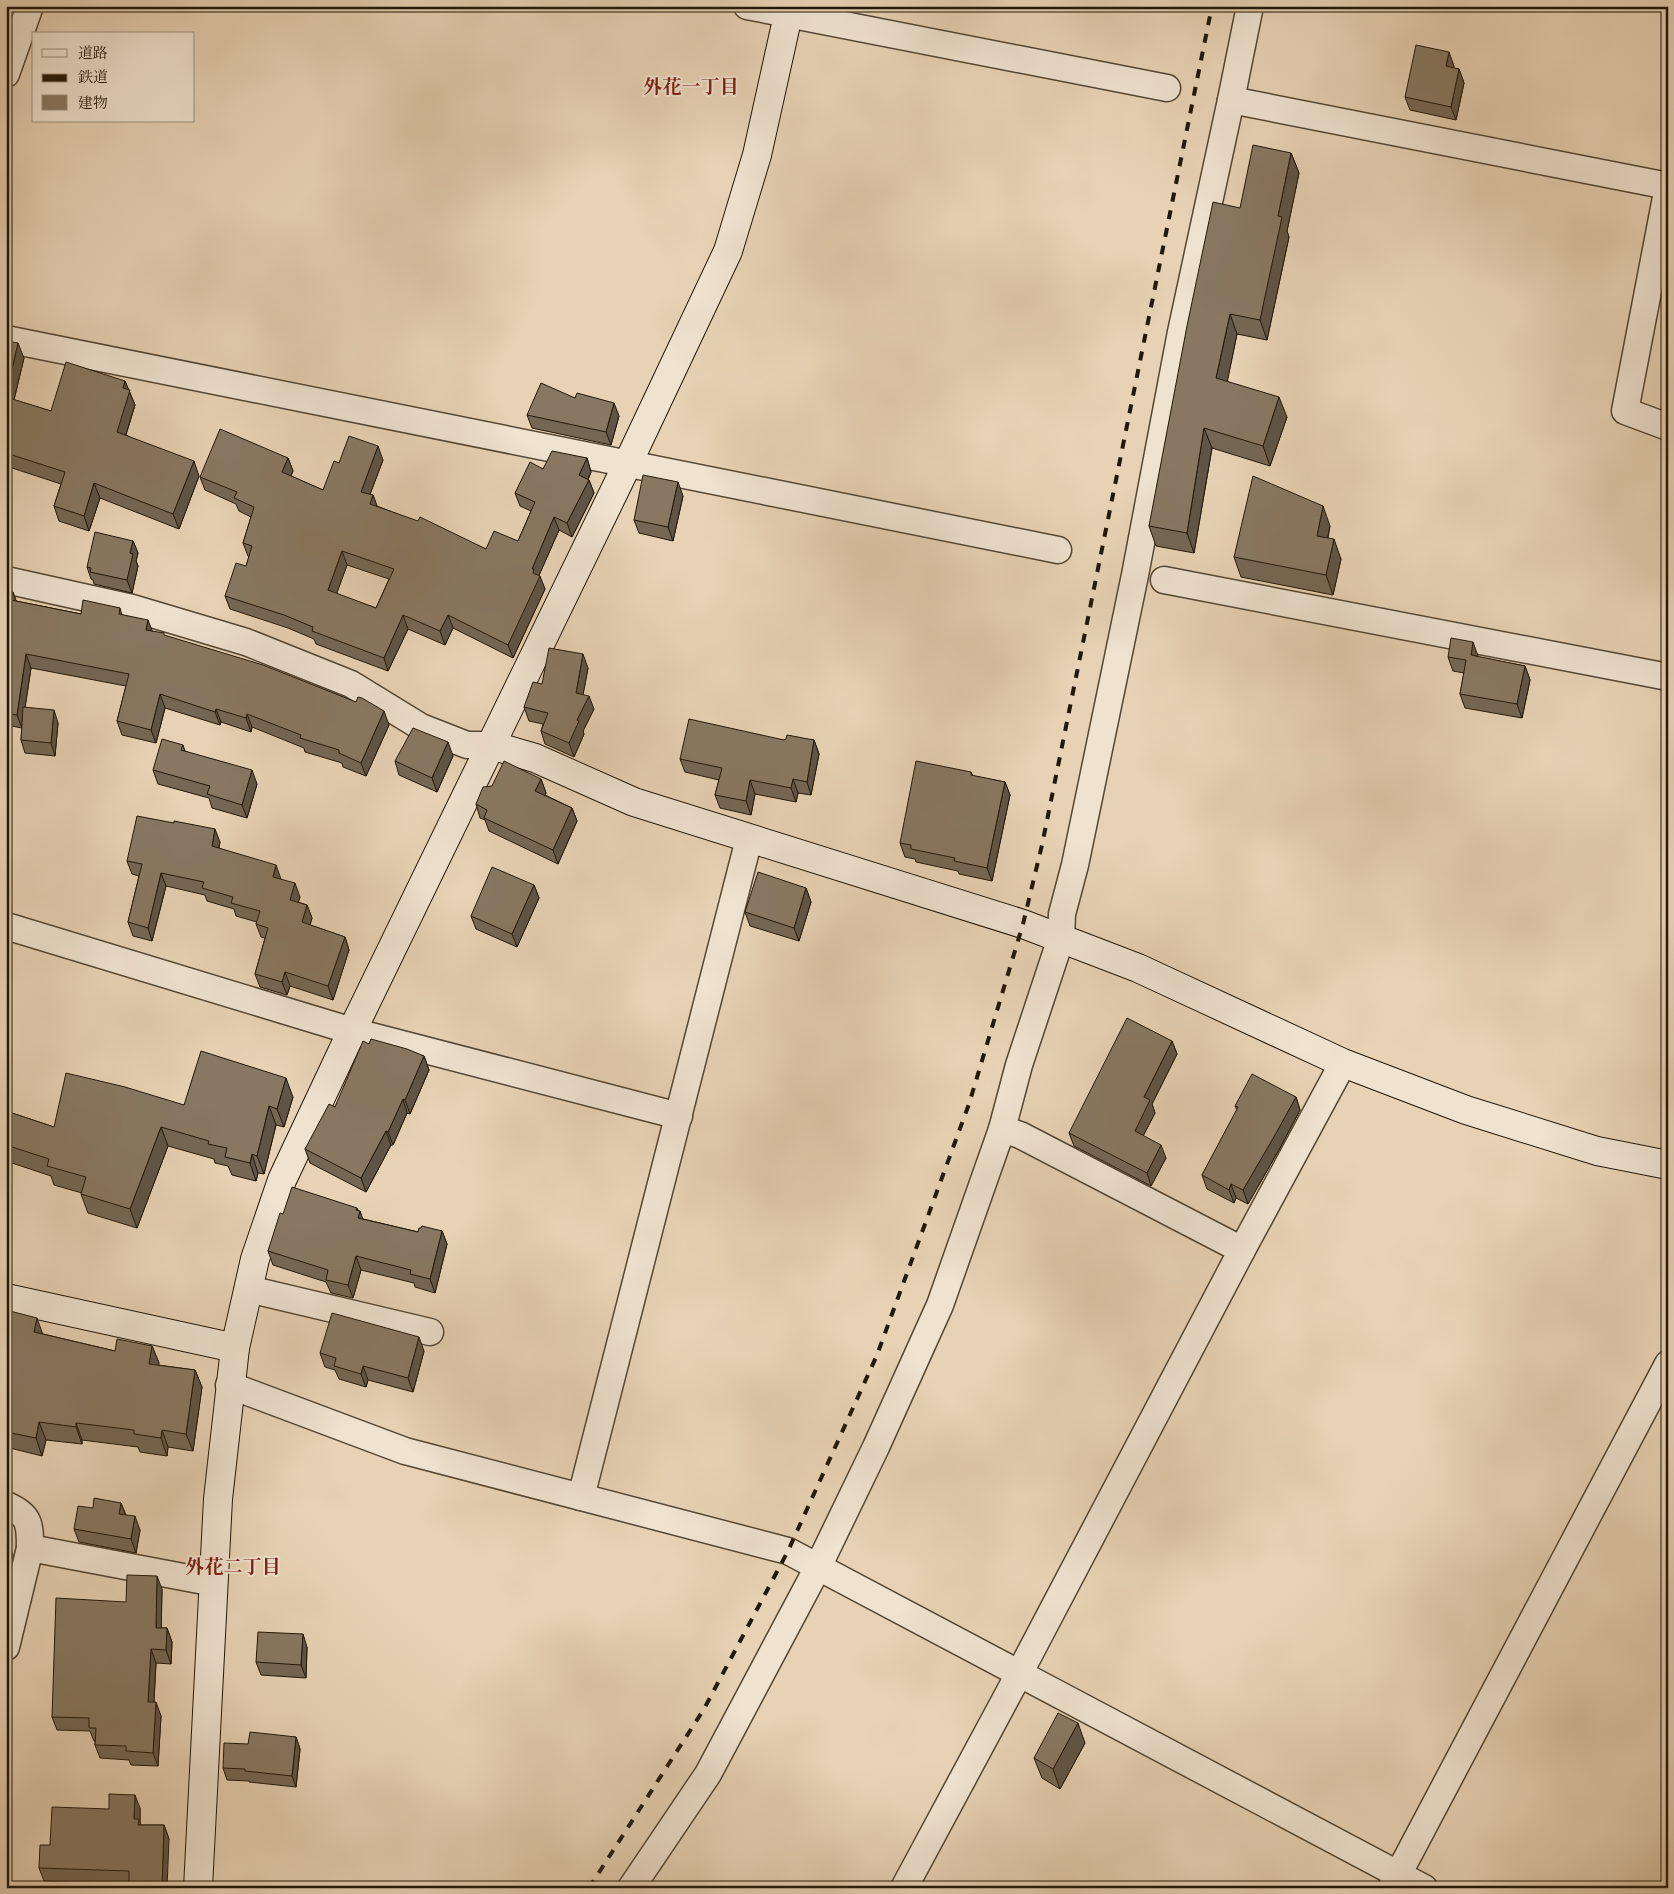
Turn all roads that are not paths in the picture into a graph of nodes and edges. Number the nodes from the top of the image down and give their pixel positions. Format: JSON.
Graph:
{"nodes":[{"id":1,"x":30,"y":6,"type":"edge"},
{"id":2,"x":747,"y":6,"type":"edge"},
{"id":3,"x":1250,"y":6,"type":"edge"},
{"id":4,"x":789,"y":11,"type":"edge"},
{"id":5,"x":6,"y":74,"type":"edge"},
{"id":6,"x":1166,"y":88,"type":"dead end"},
{"id":7,"x":1232,"y":100,"type":"junction"},
{"id":8,"x":1668,"y":186,"type":"edge"},
{"id":9,"x":6,"y":339,"type":"edge"},
{"id":10,"x":1668,"y":427,"type":"edge"},
{"id":11,"x":628,"y":464,"type":"junction"},
{"id":12,"x":1058,"y":550,"type":"dead end"},
{"id":13,"x":6,"y":580,"type":"edge"},
{"id":14,"x":1164,"y":580,"type":"dead end"},
{"id":15,"x":1668,"y":677,"type":"edge"},
{"id":16,"x":491,"y":745,"type":"junction"},
{"id":17,"x":749,"y":839,"type":"junction"},
{"id":18,"x":6,"y":926,"type":"edge"},
{"id":19,"x":1061,"y":938,"type":"junction"},
{"id":20,"x":352,"y":1031,"type":"junction"},
{"id":21,"x":1343,"y":1063,"type":"junction"},
{"id":22,"x":679,"y":1116,"type":"junction"},
{"id":23,"x":1002,"y":1129,"type":"junction"},
{"id":24,"x":1668,"y":1164,"type":"edge"},
{"id":25,"x":1242,"y":1250,"type":"junction"},
{"id":26,"x":248,"y":1289,"type":"junction"},
{"id":27,"x":6,"y":1298,"type":"edge"},
{"id":28,"x":430,"y":1332,"type":"dead end"},
{"id":29,"x":234,"y":1348,"type":"junction"},
{"id":30,"x":1668,"y":1364,"type":"edge"},
{"id":31,"x":229,"y":1385,"type":"junction"},
{"id":32,"x":581,"y":1497,"type":"junction"},
{"id":33,"x":6,"y":1505,"type":"edge"},
{"id":34,"x":30,"y":1548,"type":"junction"},
{"id":35,"x":818,"y":1567,"type":"junction"},
{"id":36,"x":214,"y":1578,"type":"junction"},
{"id":37,"x":6,"y":1646,"type":"edge"},
{"id":38,"x":1019,"y":1674,"type":"junction"},
{"id":39,"x":1395,"y":1881,"type":"edge"},
{"id":40,"x":198,"y":1888,"type":"edge"},
{"id":41,"x":631,"y":1888,"type":"edge"},
{"id":42,"x":904,"y":1888,"type":"edge"},
{"id":43,"x":1424,"y":1888,"type":"edge"}],
"edges":[{"from":1,"to":5,"type":"street"},
{"from":2,"to":4,"type":"street"},
{"from":3,"to":7,"type":"street"},
{"from":4,"to":6,"type":"street"},
{"from":4,"to":11,"type":"street"},
{"from":7,"to":8,"type":"street"},
{"from":7,"to":19,"type":"street"},
{"from":8,"to":10,"type":"street"},
{"from":9,"to":11,"type":"street"},
{"from":11,"to":12,"type":"street"},
{"from":11,"to":16,"type":"street"},
{"from":13,"to":16,"type":"street"},
{"from":14,"to":15,"type":"street"},
{"from":16,"to":17,"type":"street"},
{"from":16,"to":20,"type":"street"},
{"from":17,"to":19,"type":"street"},
{"from":17,"to":22,"type":"street"},
{"from":18,"to":20,"type":"street"},
{"from":19,"to":21,"type":"street"},
{"from":19,"to":23,"type":"street"},
{"from":20,"to":22,"type":"street"},
{"from":20,"to":26,"type":"street"},
{"from":21,"to":24,"type":"street"},
{"from":21,"to":25,"type":"street"},
{"from":22,"to":32,"type":"street"},
{"from":23,"to":25,"type":"street"},
{"from":23,"to":35,"type":"street"},
{"from":25,"to":38,"type":"street"},
{"from":26,"to":28,"type":"street"},
{"from":26,"to":29,"type":"street"},
{"from":27,"to":29,"type":"street"},
{"from":29,"to":31,"type":"street"},
{"from":30,"to":39,"type":"street"},
{"from":31,"to":32,"type":"street"},
{"from":31,"to":36,"type":"street"},
{"from":32,"to":35,"type":"street"},
{"from":33,"to":34,"type":"street"},
{"from":34,"to":36,"type":"street"},
{"from":34,"to":37,"type":"street"},
{"from":35,"to":38,"type":"street"},
{"from":35,"to":41,"type":"street"},
{"from":36,"to":40,"type":"street"},
{"from":38,"to":39,"type":"street"},
{"from":38,"to":42,"type":"street"},
{"from":39,"to":43,"type":"street"}]}
